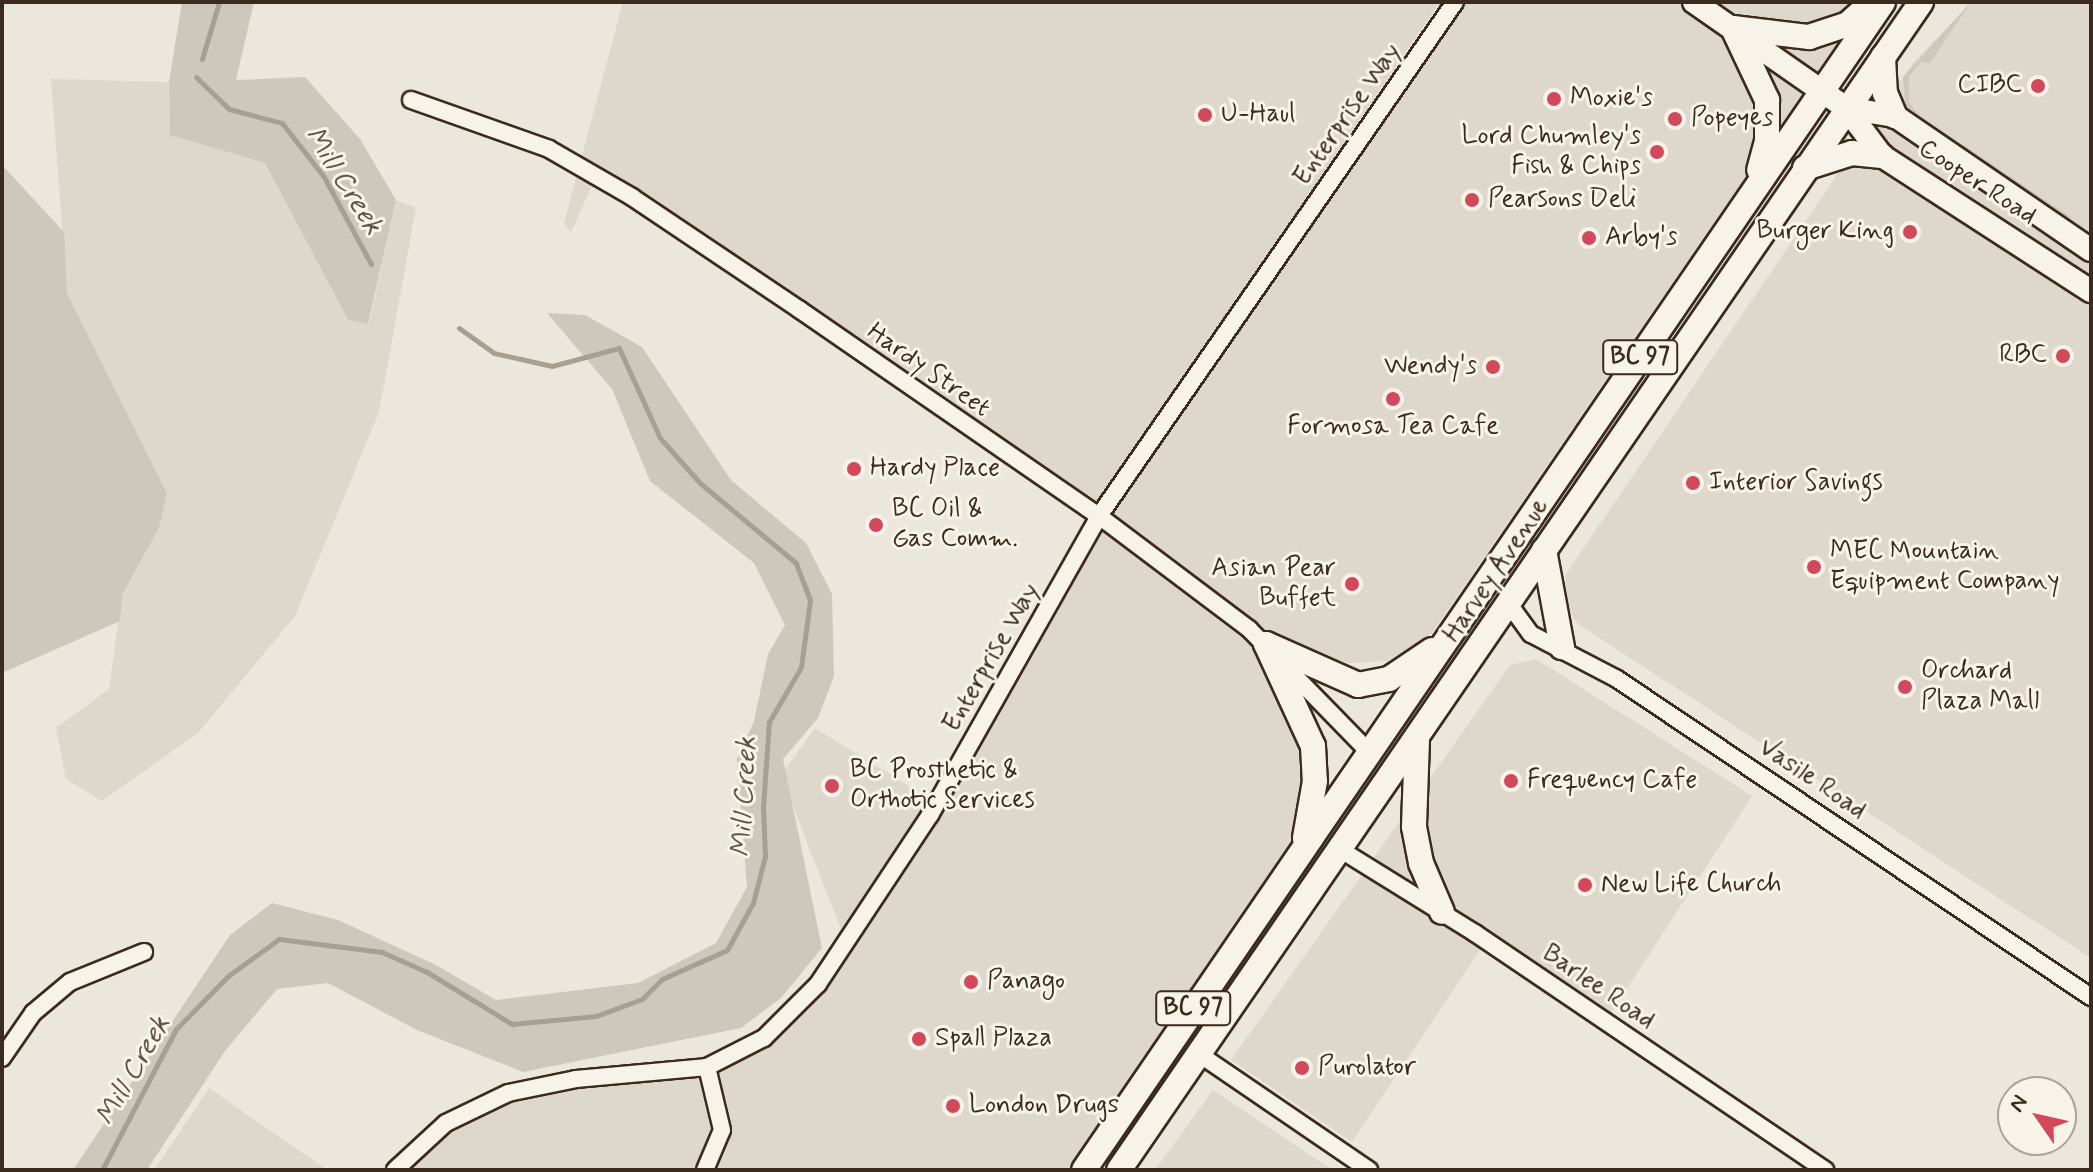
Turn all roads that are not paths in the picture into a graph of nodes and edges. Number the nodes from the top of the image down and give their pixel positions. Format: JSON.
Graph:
{"nodes":[{"id":1,"x":1455,"y":2,"type":"edge"},
{"id":2,"x":1694,"y":2,"type":"edge"},
{"id":3,"x":1872,"y":2,"type":"edge"},
{"id":4,"x":1883,"y":2,"type":"edge"},
{"id":5,"x":1921,"y":2,"type":"edge"},
{"id":6,"x":1733,"y":28,"type":"junction"},
{"id":7,"x":1883,"y":57,"type":"junction"},
{"id":8,"x":1822,"y":89,"type":"junction"},
{"id":9,"x":411,"y":100,"type":"dead end"},
{"id":10,"x":1846,"y":108,"type":"junction"},
{"id":11,"x":1895,"y":116,"type":"junction"},
{"id":12,"x":1882,"y":156,"type":"junction"},
{"id":13,"x":1805,"y":168,"type":"junction"},
{"id":14,"x":1754,"y":188,"type":"junction"},
{"id":15,"x":2091,"y":250,"type":"edge"},
{"id":16,"x":2091,"y":291,"type":"edge"},
{"id":17,"x":1099,"y":516,"type":"junction"},
{"id":18,"x":1525,"y":525,"type":"junction"},
{"id":19,"x":1544,"y":550,"type":"junction"},
{"id":20,"x":1509,"y":604,"type":"junction"},
{"id":21,"x":1444,"y":641,"type":"junction"},
{"id":22,"x":1266,"y":644,"type":"junction"},
{"id":23,"x":1562,"y":647,"type":"junction"},
{"id":24,"x":1417,"y":740,"type":"junction"},
{"id":25,"x":1370,"y":753,"type":"junction"},
{"id":26,"x":1360,"y":822,"type":"junction"},
{"id":27,"x":1304,"y":847,"type":"junction"},
{"id":28,"x":1341,"y":850,"type":"junction"},
{"id":29,"x":1442,"y":912,"type":"junction"},
{"id":30,"x":144,"y":952,"type":"dead end"},
{"id":31,"x":1207,"y":988,"type":"junction"},
{"id":32,"x":2091,"y":997,"type":"edge"},
{"id":33,"x":1199,"y":1054,"type":"junction"},
{"id":34,"x":2,"y":1058,"type":"edge"},
{"id":35,"x":707,"y":1067,"type":"junction"},
{"id":36,"x":395,"y":1170,"type":"edge"},
{"id":37,"x":705,"y":1170,"type":"edge"},
{"id":38,"x":1084,"y":1170,"type":"edge"},
{"id":39,"x":1119,"y":1170,"type":"edge"},
{"id":40,"x":1369,"y":1170,"type":"edge"},
{"id":41,"x":1825,"y":1170,"type":"edge"}],
"edges":[{"from":1,"to":17,"type":"street","name":"Enterprise Way"},
{"from":2,"to":6,"type":"main road","name":"Cooper Road"},
{"from":3,"to":6,"type":"highway"},
{"from":4,"to":8,"type":"highway","name":"Harvey Avenue","number":"BC 97"},
{"from":5,"to":7,"type":"highway","name":"Harvey Avenue","number":"BC 97"},
{"from":6,"to":8,"type":"main road","name":"Cooper Road"},
{"from":6,"to":14,"type":"highway"},
{"from":7,"to":10,"type":"highway","name":"Harvey Avenue","number":"BC 97"},
{"from":7,"to":11,"type":"highway"},
{"from":8,"to":10,"type":"main road","name":"Cooper Road"},
{"from":8,"to":14,"type":"highway","name":"Harvey Avenue","number":"BC 97"},
{"from":9,"to":17,"type":"street","name":"Hardy Street"},
{"from":10,"to":11,"type":"main road","name":"Cooper Road"},
{"from":10,"to":12,"type":"main road","name":"Cooper Road"},
{"from":10,"to":13,"type":"highway","name":"Harvey Avenue","number":"BC 97"},
{"from":11,"to":15,"type":"main road","name":"Cooper Road"},
{"from":12,"to":13,"type":"highway"},
{"from":12,"to":16,"type":"main road","name":"Cooper Road"},
{"from":13,"to":19,"type":"highway","name":"Harvey Avenue","number":"BC 97"},
{"from":14,"to":18,"type":"highway","name":"Harvey Avenue","number":"BC 97"},
{"from":17,"to":22,"type":"street","name":"Hardy Street"},
{"from":17,"to":35,"type":"street","name":"Enterprise Way"},
{"from":18,"to":20,"type":"highway"},
{"from":18,"to":21,"type":"highway","name":"Harvey Avenue","number":"BC 97"},
{"from":19,"to":20,"type":"highway","name":"Harvey Avenue","number":"BC 97"},
{"from":19,"to":23,"type":"highway"},
{"from":20,"to":23,"type":"street","name":"Vasile Road"},
{"from":20,"to":24,"type":"highway","name":"Harvey Avenue","number":"BC 97"},
{"from":21,"to":22,"type":"highway"},
{"from":21,"to":25,"type":"highway","name":"Harvey Avenue","number":"BC 97"},
{"from":22,"to":25,"type":"street","name":"Hardy Street"},
{"from":22,"to":27,"type":"highway"},
{"from":23,"to":32,"type":"street","name":"Vasile Road"},
{"from":24,"to":26,"type":"highway","name":"Harvey Avenue","number":"BC 97"},
{"from":24,"to":29,"type":"highway"},
{"from":25,"to":26,"type":"highway"},
{"from":25,"to":27,"type":"highway","name":"Harvey Avenue","number":"BC 97"},
{"from":26,"to":28,"type":"highway","name":"Harvey Avenue","number":"BC 97"},
{"from":27,"to":31,"type":"highway","name":"Harvey Avenue","number":"BC 97"},
{"from":28,"to":29,"type":"street","name":"Barlee Road"},
{"from":28,"to":33,"type":"highway","name":"Harvey Avenue","number":"BC 97"},
{"from":29,"to":41,"type":"street","name":"Barlee Road"},
{"from":30,"to":34,"type":"street"},
{"from":31,"to":33,"type":"highway"},
{"from":31,"to":38,"type":"highway","name":"Harvey Avenue","number":"BC 97"},
{"from":33,"to":39,"type":"highway","name":"Harvey Avenue","number":"BC 97"},
{"from":33,"to":40,"type":"street"},
{"from":35,"to":36,"type":"street","name":"Enterprise Way"},
{"from":35,"to":37,"type":"street"}]}
